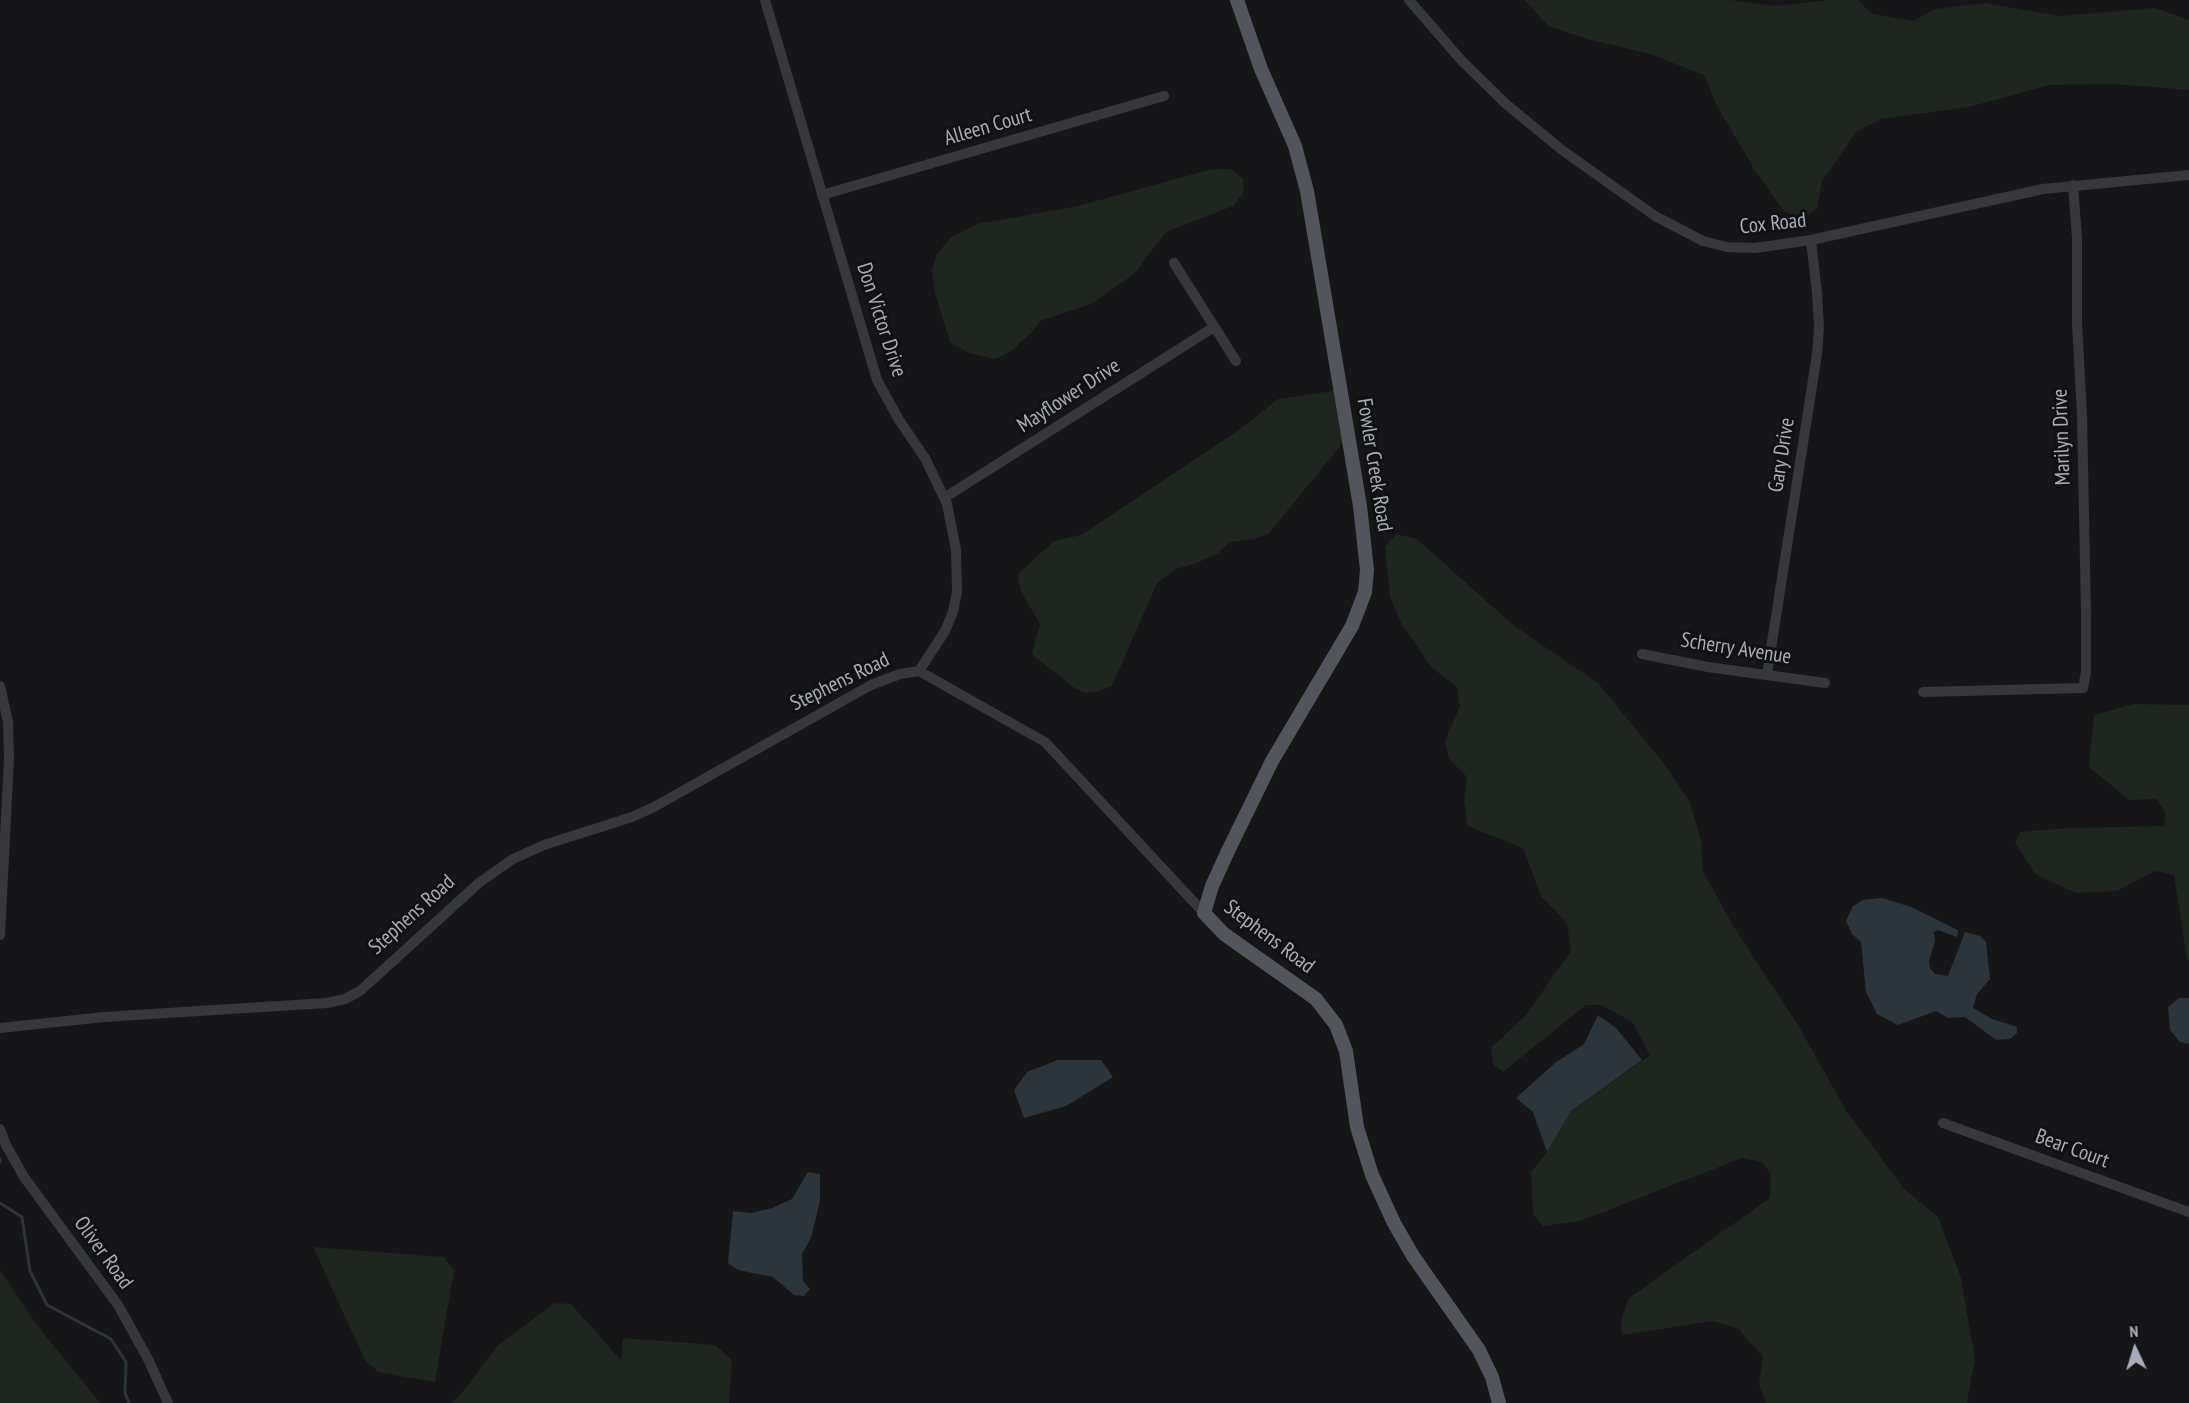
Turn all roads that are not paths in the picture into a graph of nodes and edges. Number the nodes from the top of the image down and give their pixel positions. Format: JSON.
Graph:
{"nodes":[{"id":1,"x":765,"y":0,"type":"edge"},
{"id":2,"x":1237,"y":0,"type":"edge"},
{"id":3,"x":1409,"y":0,"type":"edge"},
{"id":4,"x":1164,"y":96,"type":"dead end"},
{"id":5,"x":2189,"y":176,"type":"edge"},
{"id":6,"x":2073,"y":185,"type":"junction"},
{"id":7,"x":822,"y":195,"type":"junction"},
{"id":8,"x":1811,"y":240,"type":"junction"},
{"id":9,"x":1174,"y":263,"type":"dead end"},
{"id":10,"x":1214,"y":327,"type":"junction"},
{"id":11,"x":1236,"y":361,"type":"dead end"},
{"id":12,"x":944,"y":498,"type":"junction"},
{"id":13,"x":1642,"y":654,"type":"dead end"},
{"id":14,"x":919,"y":671,"type":"junction"},
{"id":15,"x":1767,"y":674,"type":"junction"},
{"id":16,"x":1825,"y":683,"type":"dead end"},
{"id":17,"x":0,"y":686,"type":"edge"},
{"id":18,"x":1923,"y":692,"type":"dead end"},
{"id":19,"x":1204,"y":913,"type":"junction"},
{"id":20,"x":0,"y":935,"type":"edge"},
{"id":21,"x":0,"y":1028,"type":"edge"},
{"id":22,"x":1943,"y":1123,"type":"dead end"},
{"id":23,"x":0,"y":1130,"type":"edge"},
{"id":24,"x":2189,"y":1212,"type":"edge"},
{"id":25,"x":168,"y":1403,"type":"edge"},
{"id":26,"x":1499,"y":1403,"type":"edge"}],
"edges":[{"from":1,"to":7,"type":"street","name":"Don Victor Drive"},
{"from":2,"to":19,"type":"main road","name":"Fowler Creek Road"},
{"from":3,"to":8,"type":"street","name":"Cox Road"},
{"from":4,"to":7,"type":"street","name":"Alleen Court"},
{"from":5,"to":6,"type":"street","name":"Cox Road"},
{"from":6,"to":8,"type":"street","name":"Cox Road"},
{"from":6,"to":18,"type":"street","name":"Marilyn Drive"},
{"from":7,"to":12,"type":"street","name":"Don Victor Drive"},
{"from":8,"to":15,"type":"street","name":"Gary Drive"},
{"from":9,"to":10,"type":"street"},
{"from":10,"to":11,"type":"street"},
{"from":10,"to":12,"type":"street","name":"Mayflower Drive"},
{"from":12,"to":14,"type":"street","name":"Don Victor Drive"},
{"from":13,"to":15,"type":"street","name":"Scherry Avenue"},
{"from":14,"to":19,"type":"street","name":"Stephens Road"},
{"from":14,"to":21,"type":"street","name":"Stephens Road"},
{"from":15,"to":16,"type":"street","name":"Scherry Avenue"},
{"from":17,"to":20,"type":"street"},
{"from":19,"to":26,"type":"main road","name":"Stephens Road"},
{"from":22,"to":24,"type":"street","name":"Bear Court"},
{"from":23,"to":25,"type":"street","name":"Oliver Road"}]}
